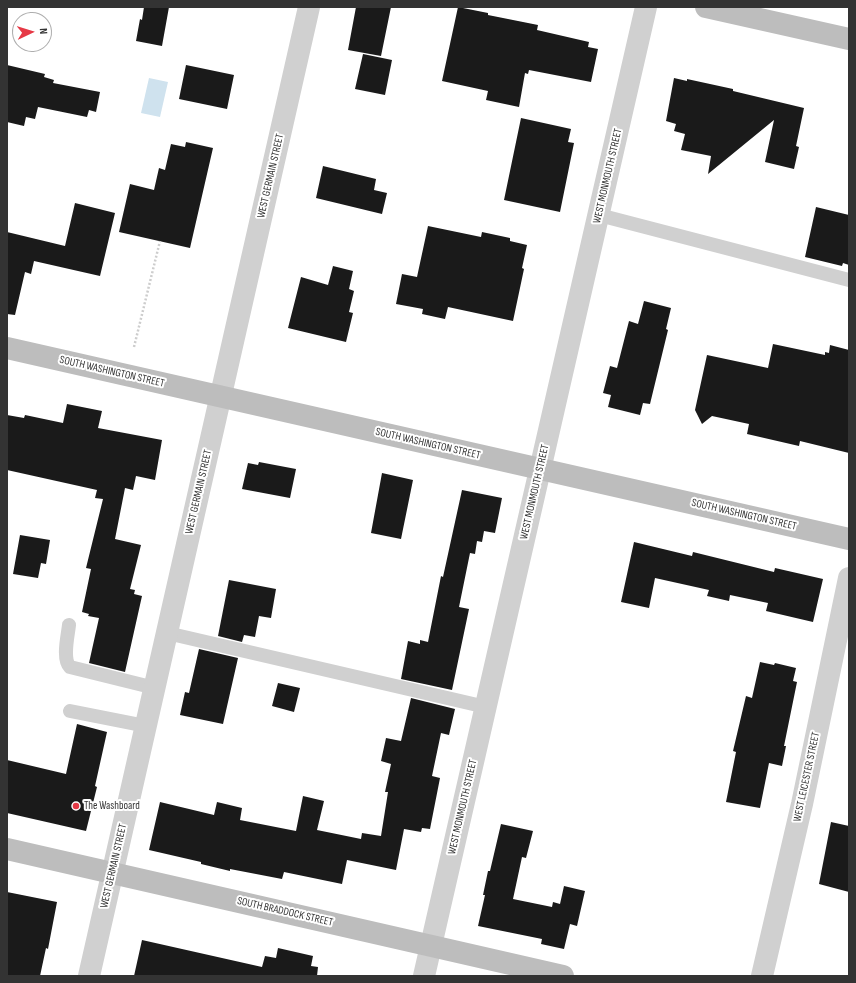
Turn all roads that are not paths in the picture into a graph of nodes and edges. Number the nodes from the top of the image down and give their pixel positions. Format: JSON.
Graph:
{"nodes":[{"id":1,"x":309,"y":7,"type":"edge"},
{"id":2,"x":646,"y":7,"type":"edge"},
{"id":3,"x":706,"y":7,"type":"edge"},
{"id":4,"x":849,"y":39,"type":"edge"},
{"id":5,"x":599,"y":215,"type":"junction"},
{"id":6,"x":849,"y":280,"type":"edge"},
{"id":7,"x":7,"y":348,"type":"edge"},
{"id":8,"x":221,"y":397,"type":"junction"},
{"id":9,"x":541,"y":469,"type":"junction"},
{"id":10,"x":849,"y":539,"type":"edge"},
{"id":11,"x":849,"y":578,"type":"edge"},
{"id":12,"x":69,"y":624,"type":"dead end"},
{"id":13,"x":167,"y":633,"type":"junction"},
{"id":14,"x":155,"y":688,"type":"junction"},
{"id":15,"x":486,"y":707,"type":"junction"},
{"id":16,"x":70,"y":710,"type":"dead end"},
{"id":17,"x":146,"y":726,"type":"junction"},
{"id":18,"x":7,"y":849,"type":"edge"},
{"id":19,"x":113,"y":873,"type":"junction"},
{"id":20,"x":431,"y":946,"type":"junction"},
{"id":21,"x":89,"y":976,"type":"edge"},
{"id":22,"x":424,"y":976,"type":"edge"},
{"id":23,"x":563,"y":976,"type":"edge"},
{"id":24,"x":762,"y":976,"type":"edge"}],
"edges":[{"from":1,"to":8,"type":"street","name":"WEST GERMAIN STREET"},
{"from":2,"to":5,"type":"street","name":"WEST MONMOUTH STREET"},
{"from":3,"to":4,"type":"street"},
{"from":5,"to":6,"type":"lane"},
{"from":5,"to":9,"type":"street","name":"WEST MONMOUTH STREET"},
{"from":7,"to":8,"type":"street","name":"SOUTH WASHINGTON STREET"},
{"from":8,"to":9,"type":"street","name":"SOUTH WASHINGTON STREET"},
{"from":8,"to":13,"type":"street","name":"WEST GERMAIN STREET"},
{"from":9,"to":10,"type":"street","name":"SOUTH WASHINGTON STREET"},
{"from":9,"to":15,"type":"street","name":"WEST MONMOUTH STREET"},
{"from":11,"to":24,"type":"street","name":"WEST LEICESTER STREET"},
{"from":12,"to":14,"type":"lane"},
{"from":13,"to":14,"type":"street","name":"WEST GERMAIN STREET"},
{"from":13,"to":15,"type":"lane"},
{"from":14,"to":17,"type":"street","name":"WEST GERMAIN STREET"},
{"from":15,"to":20,"type":"street","name":"WEST MONMOUTH STREET"},
{"from":16,"to":17,"type":"lane"},
{"from":17,"to":19,"type":"street","name":"WEST GERMAIN STREET"},
{"from":18,"to":19,"type":"street","name":"SOUTH BRADDOCK STREET"},
{"from":19,"to":20,"type":"street","name":"SOUTH BRADDOCK STREET"},
{"from":19,"to":21,"type":"street","name":"WEST GERMAIN STREET"},
{"from":20,"to":22,"type":"street","name":"WEST MONMOUTH STREET"},
{"from":20,"to":23,"type":"street","name":"SOUTH BRADDOCK STREET"}]}
